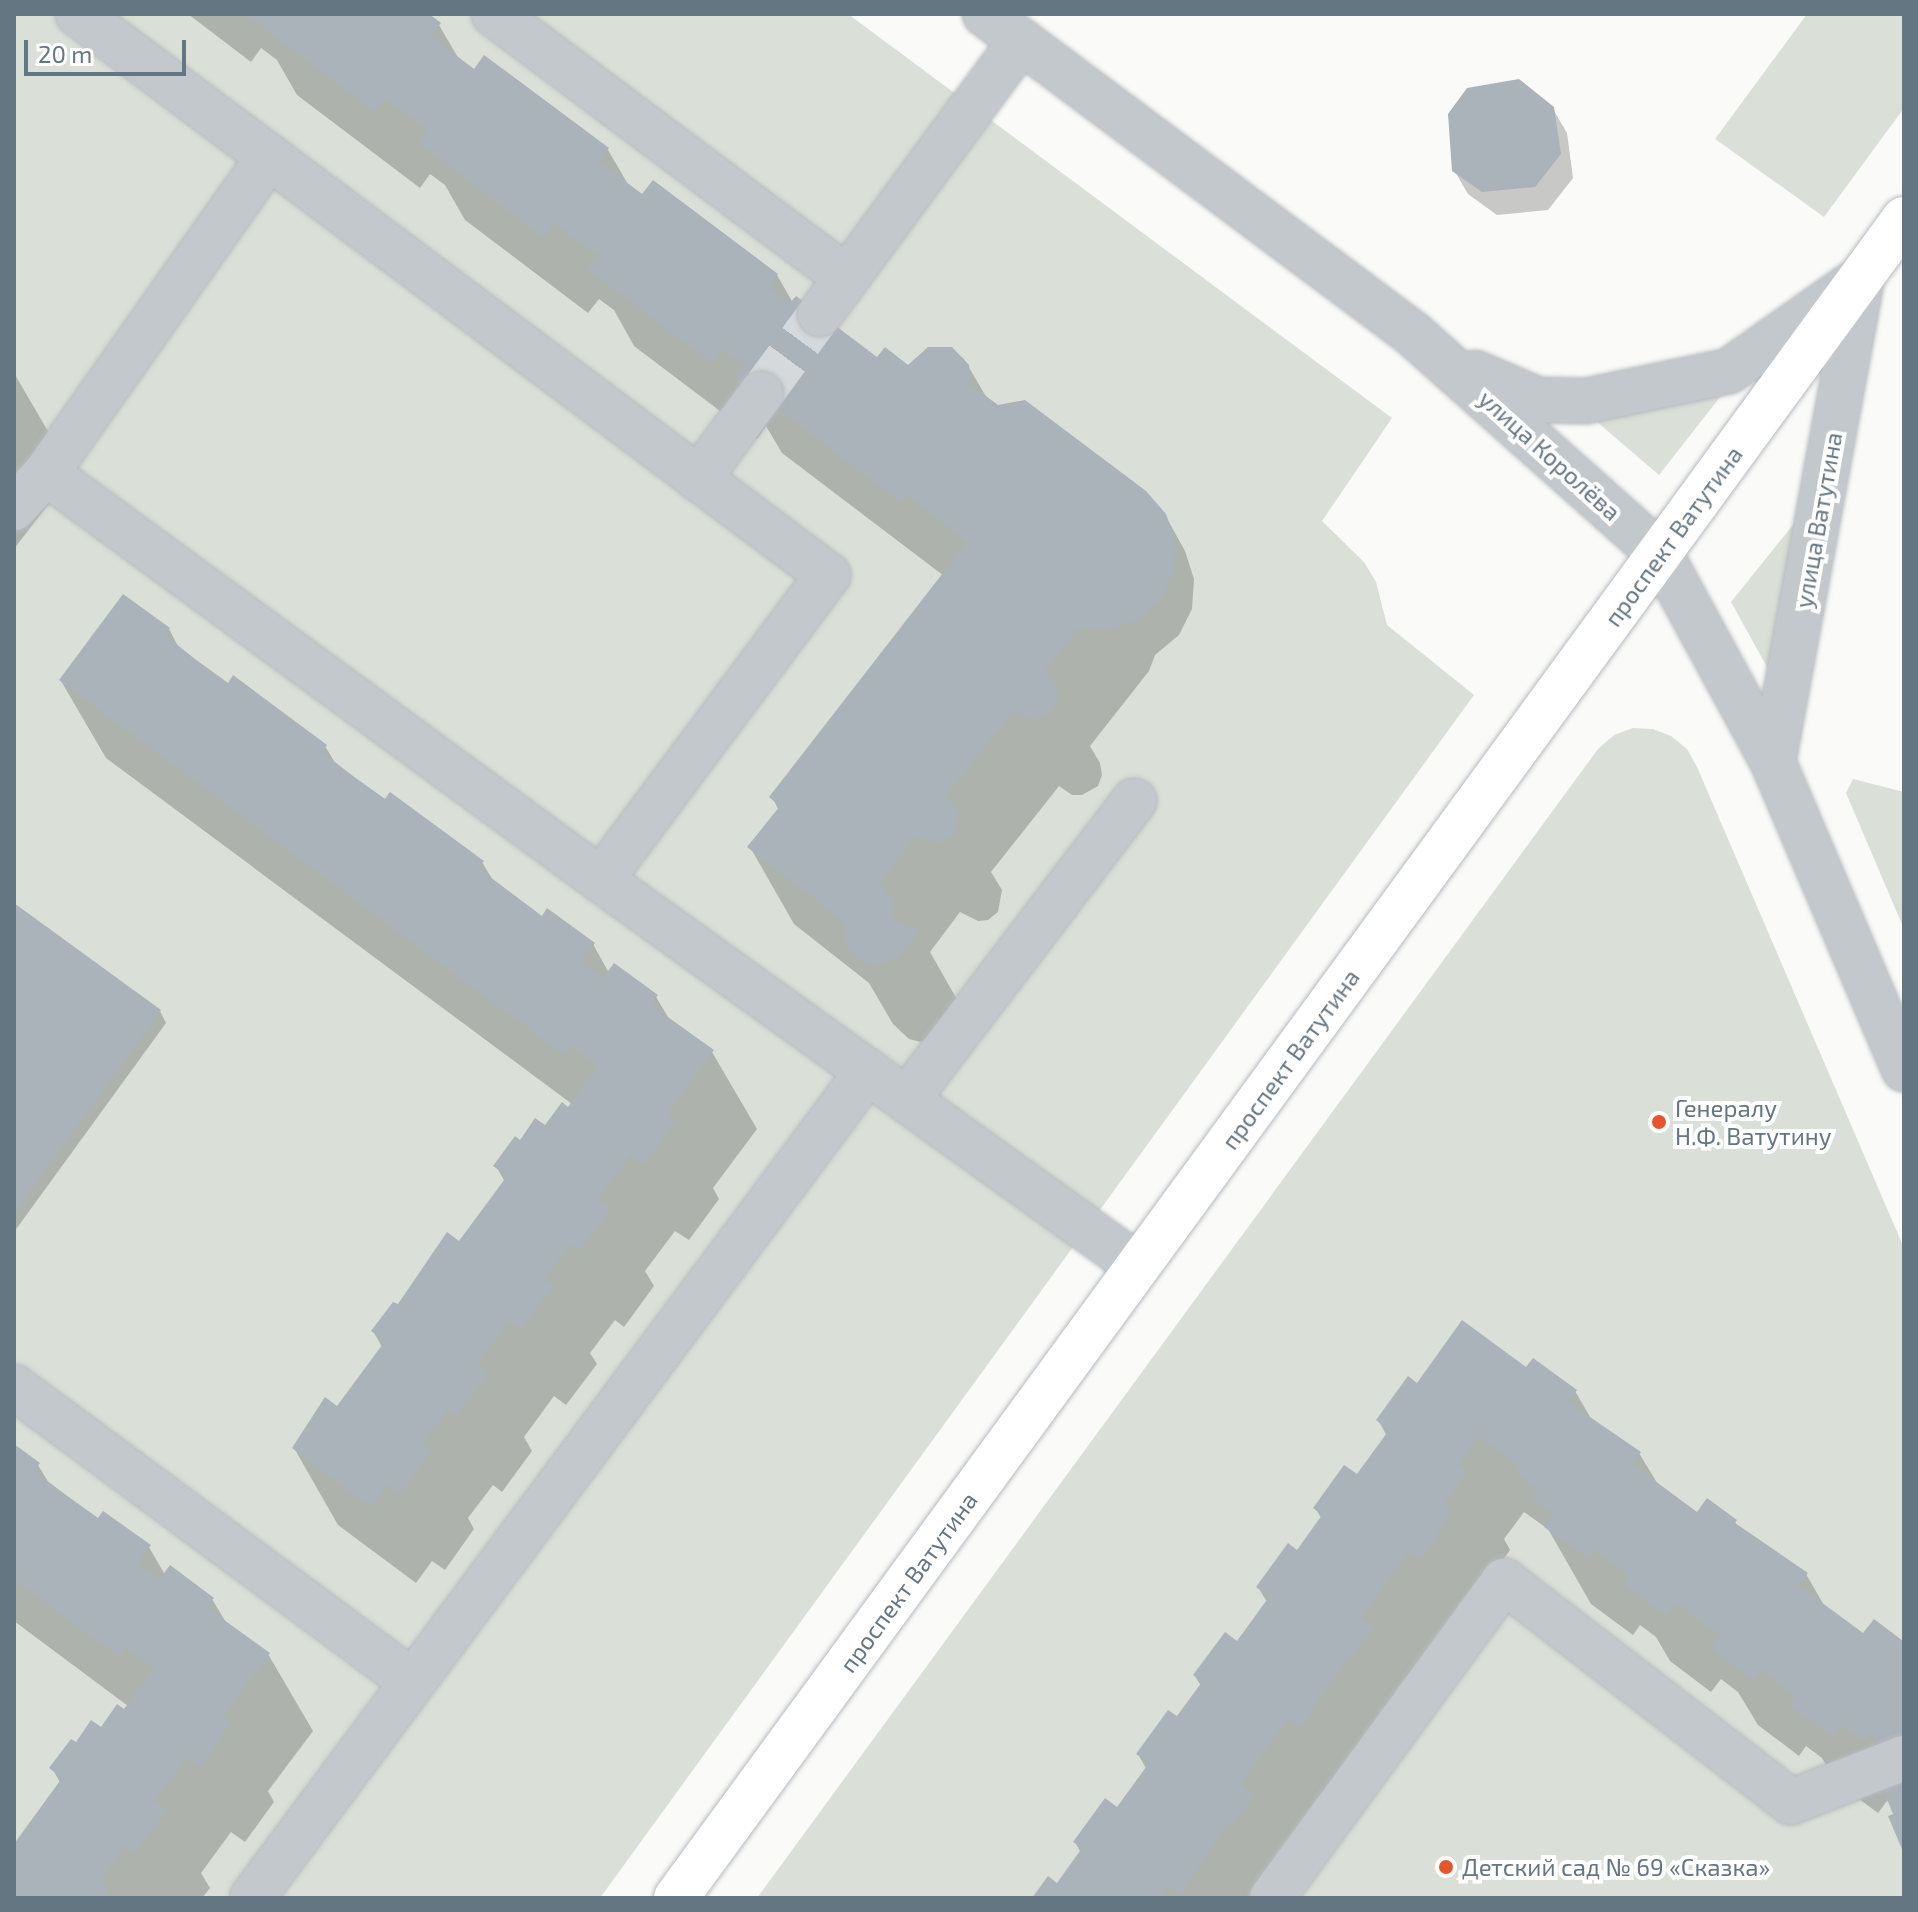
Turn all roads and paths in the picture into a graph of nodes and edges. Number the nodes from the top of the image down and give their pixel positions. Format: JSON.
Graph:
{"nodes":[{"id":1,"x":78,"y":14,"type":"edge"},
{"id":2,"x":494,"y":14,"type":"edge"},
{"id":3,"x":985,"y":14,"type":"edge"},
{"id":4,"x":1021,"y":41,"type":"junction"},
{"id":5,"x":269,"y":157,"type":"junction"},
{"id":6,"x":1904,"y":219,"type":"edge"},
{"id":7,"x":846,"y":277,"type":"junction"},
{"id":8,"x":1862,"y":277,"type":"junction"},
{"id":9,"x":820,"y":314,"type":"tunnel mouth"},
{"id":10,"x":1441,"y":357,"type":"junction"},
{"id":11,"x":761,"y":394,"type":"tunnel mouth"},
{"id":12,"x":46,"y":473,"type":"junction"},
{"id":13,"x":698,"y":479,"type":"junction"},
{"id":14,"x":14,"y":508,"type":"edge"},
{"id":15,"x":1660,"y":554,"type":"junction"},
{"id":16,"x":1773,"y":762,"type":"junction"},
{"id":17,"x":1134,"y":801,"type":"dead end"},
{"id":18,"x":601,"y":880,"type":"junction"},
{"id":19,"x":1904,"y":1069,"type":"edge"},
{"id":20,"x":868,"y":1071,"type":"junction"},
{"id":21,"x":907,"y":1099,"type":"junction"},
{"id":22,"x":1138,"y":1266,"type":"junction"},
{"id":23,"x":14,"y":1387,"type":"edge"},
{"id":24,"x":413,"y":1682,"type":"junction"},
{"id":25,"x":1904,"y":1758,"type":"edge"},
{"id":26,"x":252,"y":1898,"type":"edge"},
{"id":27,"x":676,"y":1898,"type":"edge"},
{"id":28,"x":1272,"y":1898,"type":"edge"}],
"edges":[{"from":1,"to":5,"type":"street"},
{"from":2,"to":7,"type":"street"},
{"from":3,"to":4,"type":"street","name":"улица Королёва"},
{"from":4,"to":7,"type":"street"},
{"from":4,"to":10,"type":"street","name":"улица Королёва"},
{"from":5,"to":12,"type":"street"},
{"from":5,"to":13,"type":"street"},
{"from":6,"to":8,"type":"main road","name":"проспект Ватутина"},
{"from":7,"to":9,"type":"street"},
{"from":8,"to":10,"type":"street"},
{"from":8,"to":15,"type":"main road","name":"проспект Ватутина"},
{"from":8,"to":16,"type":"street","name":"улица Ватутина"},
{"from":10,"to":15,"type":"street","name":"улица Королёва"},
{"from":11,"to":13,"type":"street"},
{"from":12,"to":14,"type":"street"},
{"from":12,"to":18,"type":"street"},
{"from":13,"to":18,"type":"street"},
{"from":15,"to":16,"type":"street","name":"улица Королёва"},
{"from":15,"to":22,"type":"main road","name":"проспект Ватутина"},
{"from":16,"to":19,"type":"street","name":"улица Королёва"},
{"from":17,"to":21,"type":"street"},
{"from":18,"to":20,"type":"street"},
{"from":20,"to":21,"type":"street"},
{"from":20,"to":24,"type":"street"},
{"from":21,"to":22,"type":"street"},
{"from":22,"to":27,"type":"main road","name":"проспект Ватутина"},
{"from":23,"to":24,"type":"street"},
{"from":24,"to":26,"type":"street"},
{"from":25,"to":28,"type":"street"}]}
